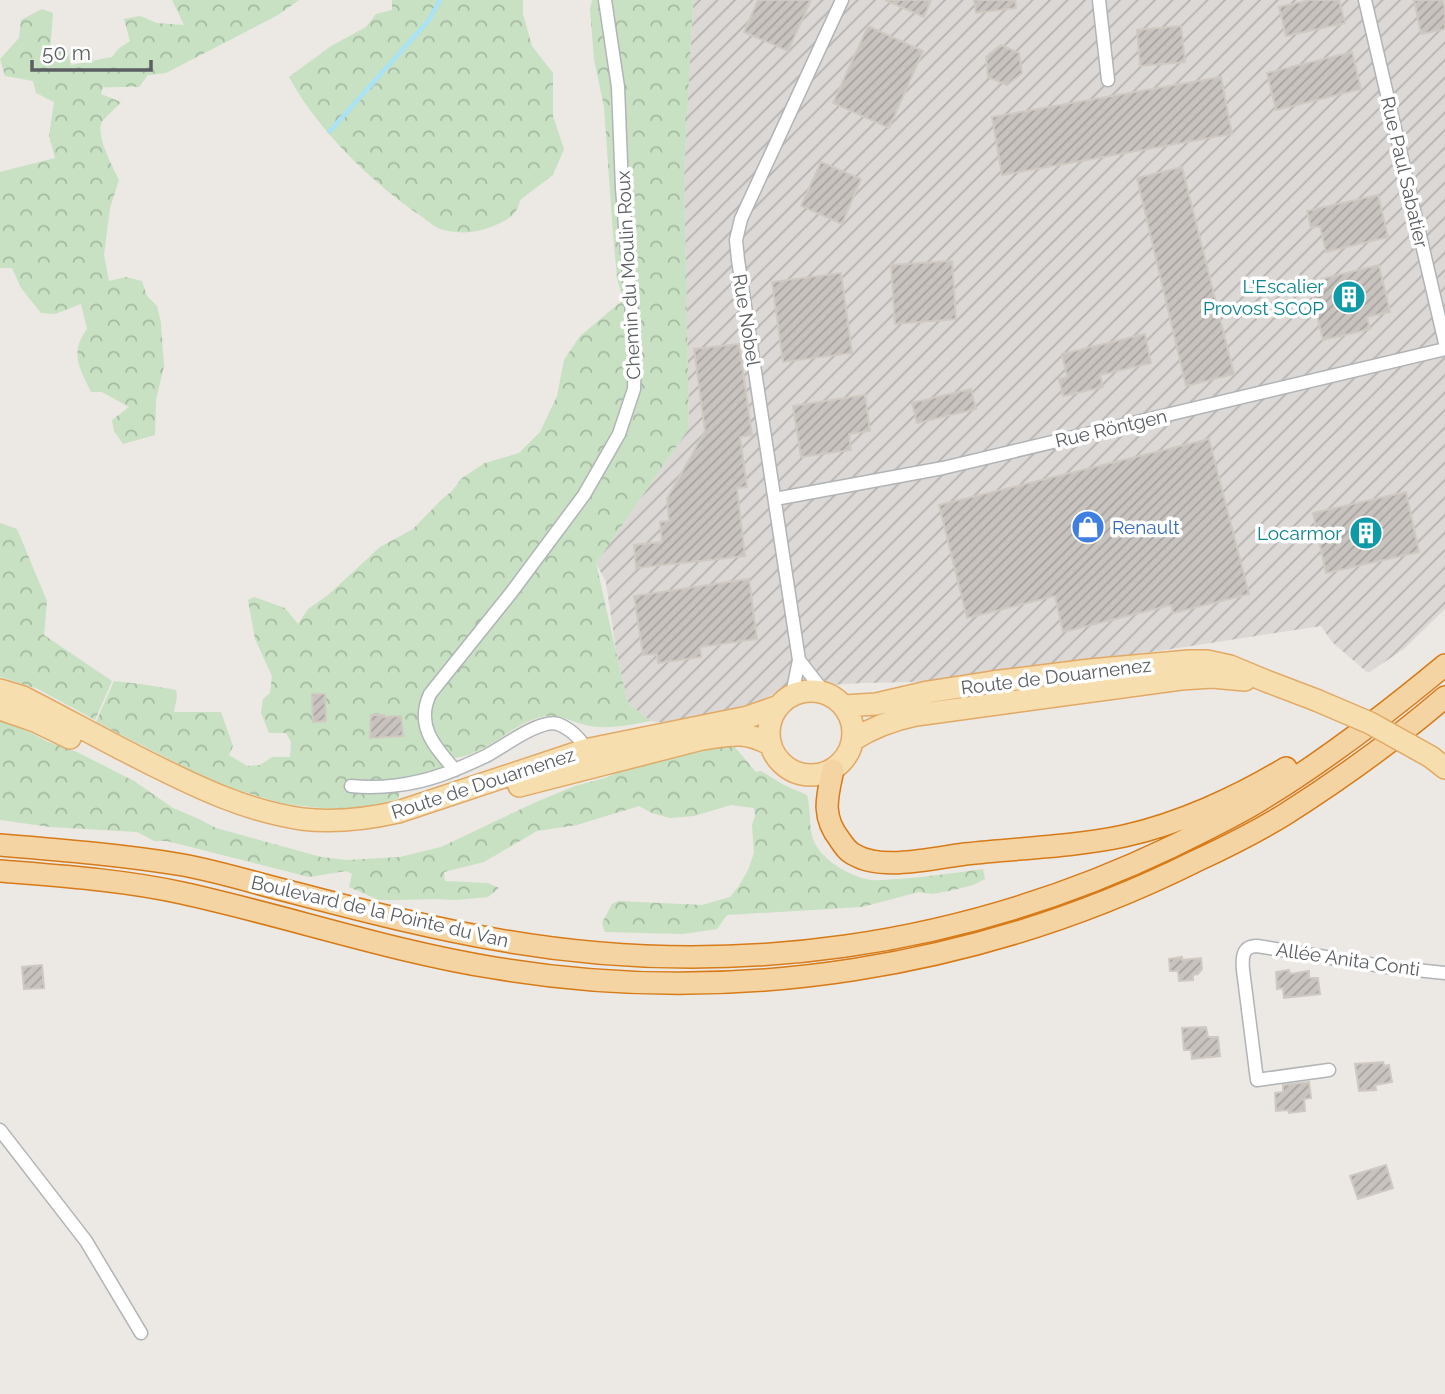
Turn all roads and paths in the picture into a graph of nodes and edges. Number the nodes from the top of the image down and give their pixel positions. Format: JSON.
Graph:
{"nodes":[{"id":1,"x":605,"y":0,"type":"edge"},
{"id":2,"x":842,"y":0,"type":"edge"},
{"id":3,"x":1099,"y":0,"type":"edge"},
{"id":4,"x":1364,"y":0,"type":"edge"},
{"id":5,"x":1108,"y":80,"type":"dead end"},
{"id":6,"x":1445,"y":343,"type":"edge"},
{"id":7,"x":1445,"y":349,"type":"edge"},
{"id":8,"x":775,"y":499,"type":"junction"},
{"id":9,"x":799,"y":660,"type":"junction"},
{"id":10,"x":1444,"y":665,"type":"edge"},
{"id":11,"x":1266,"y":681,"type":"junction"},
{"id":12,"x":0,"y":690,"type":"edge"},
{"id":13,"x":824,"y":692,"type":"junction"},
{"id":14,"x":1445,"y":698,"type":"edge"},
{"id":15,"x":786,"y":700,"type":"junction"},
{"id":16,"x":844,"y":706,"type":"junction"},
{"id":17,"x":0,"y":709,"type":"edge"},
{"id":18,"x":853,"y":740,"type":"junction"},
{"id":19,"x":771,"y":745,"type":"junction"},
{"id":20,"x":585,"y":750,"type":"junction"},
{"id":21,"x":1440,"y":762,"type":"edge"},
{"id":22,"x":608,"y":763,"type":"junction"},
{"id":23,"x":833,"y":769,"type":"junction"},
{"id":24,"x":455,"y":770,"type":"junction"},
{"id":25,"x":351,"y":786,"type":"dead end"},
{"id":26,"x":0,"y":845,"type":"edge"},
{"id":27,"x":0,"y":871,"type":"edge"},
{"id":28,"x":1445,"y":973,"type":"edge"},
{"id":29,"x":1329,"y":1070,"type":"dead end"},
{"id":30,"x":0,"y":1130,"type":"edge"},
{"id":31,"x":141,"y":1333,"type":"dead end"}],
"edges":[{"from":1,"to":24,"type":"street","name":"Chemin du Moulin Roux"},
{"from":2,"to":8,"type":"street","name":"Rue Nobel"},
{"from":3,"to":5,"type":"street"},
{"from":4,"to":6,"type":"street","name":"Rue Paul Sabatier"},
{"from":7,"to":8,"type":"street","name":"Rue Röntgen"},
{"from":8,"to":9,"type":"street","name":"Rue Nobel"},
{"from":9,"to":13,"type":"street","name":"Rue Nobel"},
{"from":9,"to":15,"type":"street","name":"Rue Nobel"},
{"from":10,"to":23,"type":"highway"},
{"from":10,"to":26,"type":"highway","name":"Boulevard de la Pointe du Van"},
{"from":11,"to":16,"type":"main road","name":"Route de Douarnenez"},
{"from":11,"to":18,"type":"main road","name":"Route de Douarnenez"},
{"from":11,"to":21,"type":"main road","name":"Route de Douarnenez","bridge":true},
{"from":12,"to":20,"type":"main road","name":"Route de Douarnenez"},
{"from":13,"to":15,"type":"main road"},
{"from":13,"to":16,"type":"main road"},
{"from":14,"to":27,"type":"highway","name":"Boulevard de la Pointe du Van"},
{"from":15,"to":19,"type":"main road"},
{"from":15,"to":20,"type":"main road","name":"Route de Douarnenez"},
{"from":16,"to":18,"type":"main road"},
{"from":17,"to":22,"type":"main road","name":"Route de Douarnenez"},
{"from":18,"to":23,"type":"main road"},
{"from":19,"to":22,"type":"main road","name":"Route de Douarnenez"},
{"from":19,"to":23,"type":"main road"},
{"from":20,"to":22,"type":"street"},
{"from":20,"to":24,"type":"street"},
{"from":24,"to":25,"type":"street"},
{"from":28,"to":29,"type":"street","name":"Allée Anita Conti"},
{"from":30,"to":31,"type":"street"}]}
